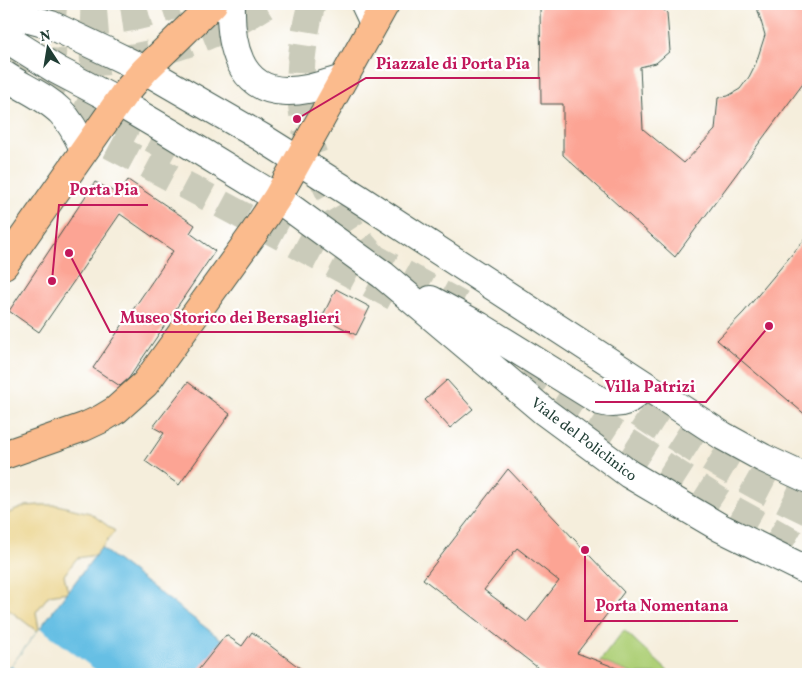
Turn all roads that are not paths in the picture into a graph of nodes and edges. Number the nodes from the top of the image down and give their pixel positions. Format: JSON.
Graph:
{"nodes":[{"id":1,"x":213,"y":4,"type":"edge"},
{"id":2,"x":231,"y":4,"type":"edge"},
{"id":3,"x":375,"y":10,"type":"edge"},
{"id":4,"x":4,"y":12,"type":"edge"},
{"id":5,"x":4,"y":37,"type":"edge"},
{"id":6,"x":145,"y":70,"type":"junction"},
{"id":7,"x":4,"y":75,"type":"edge"},
{"id":8,"x":343,"y":79,"type":"junction"},
{"id":9,"x":118,"y":102,"type":"junction"},
{"id":10,"x":84,"y":149,"type":"junction"},
{"id":11,"x":299,"y":161,"type":"junction"},
{"id":12,"x":277,"y":198,"type":"junction"},
{"id":13,"x":4,"y":265,"type":"edge"},
{"id":14,"x":383,"y":275,"type":"junction"},
{"id":15,"x":644,"y":386,"type":"junction"},
{"id":16,"x":4,"y":455,"type":"edge"},
{"id":17,"x":808,"y":480,"type":"edge"},
{"id":18,"x":808,"y":571,"type":"edge"}],
"edges":[{"from":1,"to":6,"type":"main road"},
{"from":2,"to":8,"type":"street"},
{"from":3,"to":8,"type":"main road"},
{"from":4,"to":6,"type":"street"},
{"from":5,"to":9,"type":"street","name":"Viale del Policlinico"},
{"from":6,"to":9,"type":"main road"},
{"from":6,"to":11,"type":"street"},
{"from":7,"to":10,"type":"street"},
{"from":8,"to":11,"type":"main road"},
{"from":9,"to":10,"type":"main road"},
{"from":9,"to":12,"type":"street","name":"Viale del Policlinico"},
{"from":10,"to":13,"type":"main road"},
{"from":11,"to":12,"type":"main road"},
{"from":11,"to":15,"type":"street"},
{"from":12,"to":14,"type":"street","name":"Viale del Policlinico"},
{"from":12,"to":16,"type":"main road"},
{"from":14,"to":15,"type":"street","name":"Viale del Policlinico"},
{"from":14,"to":18,"type":"street","name":"Viale del Policlinico"},
{"from":15,"to":17,"type":"street"}]}
